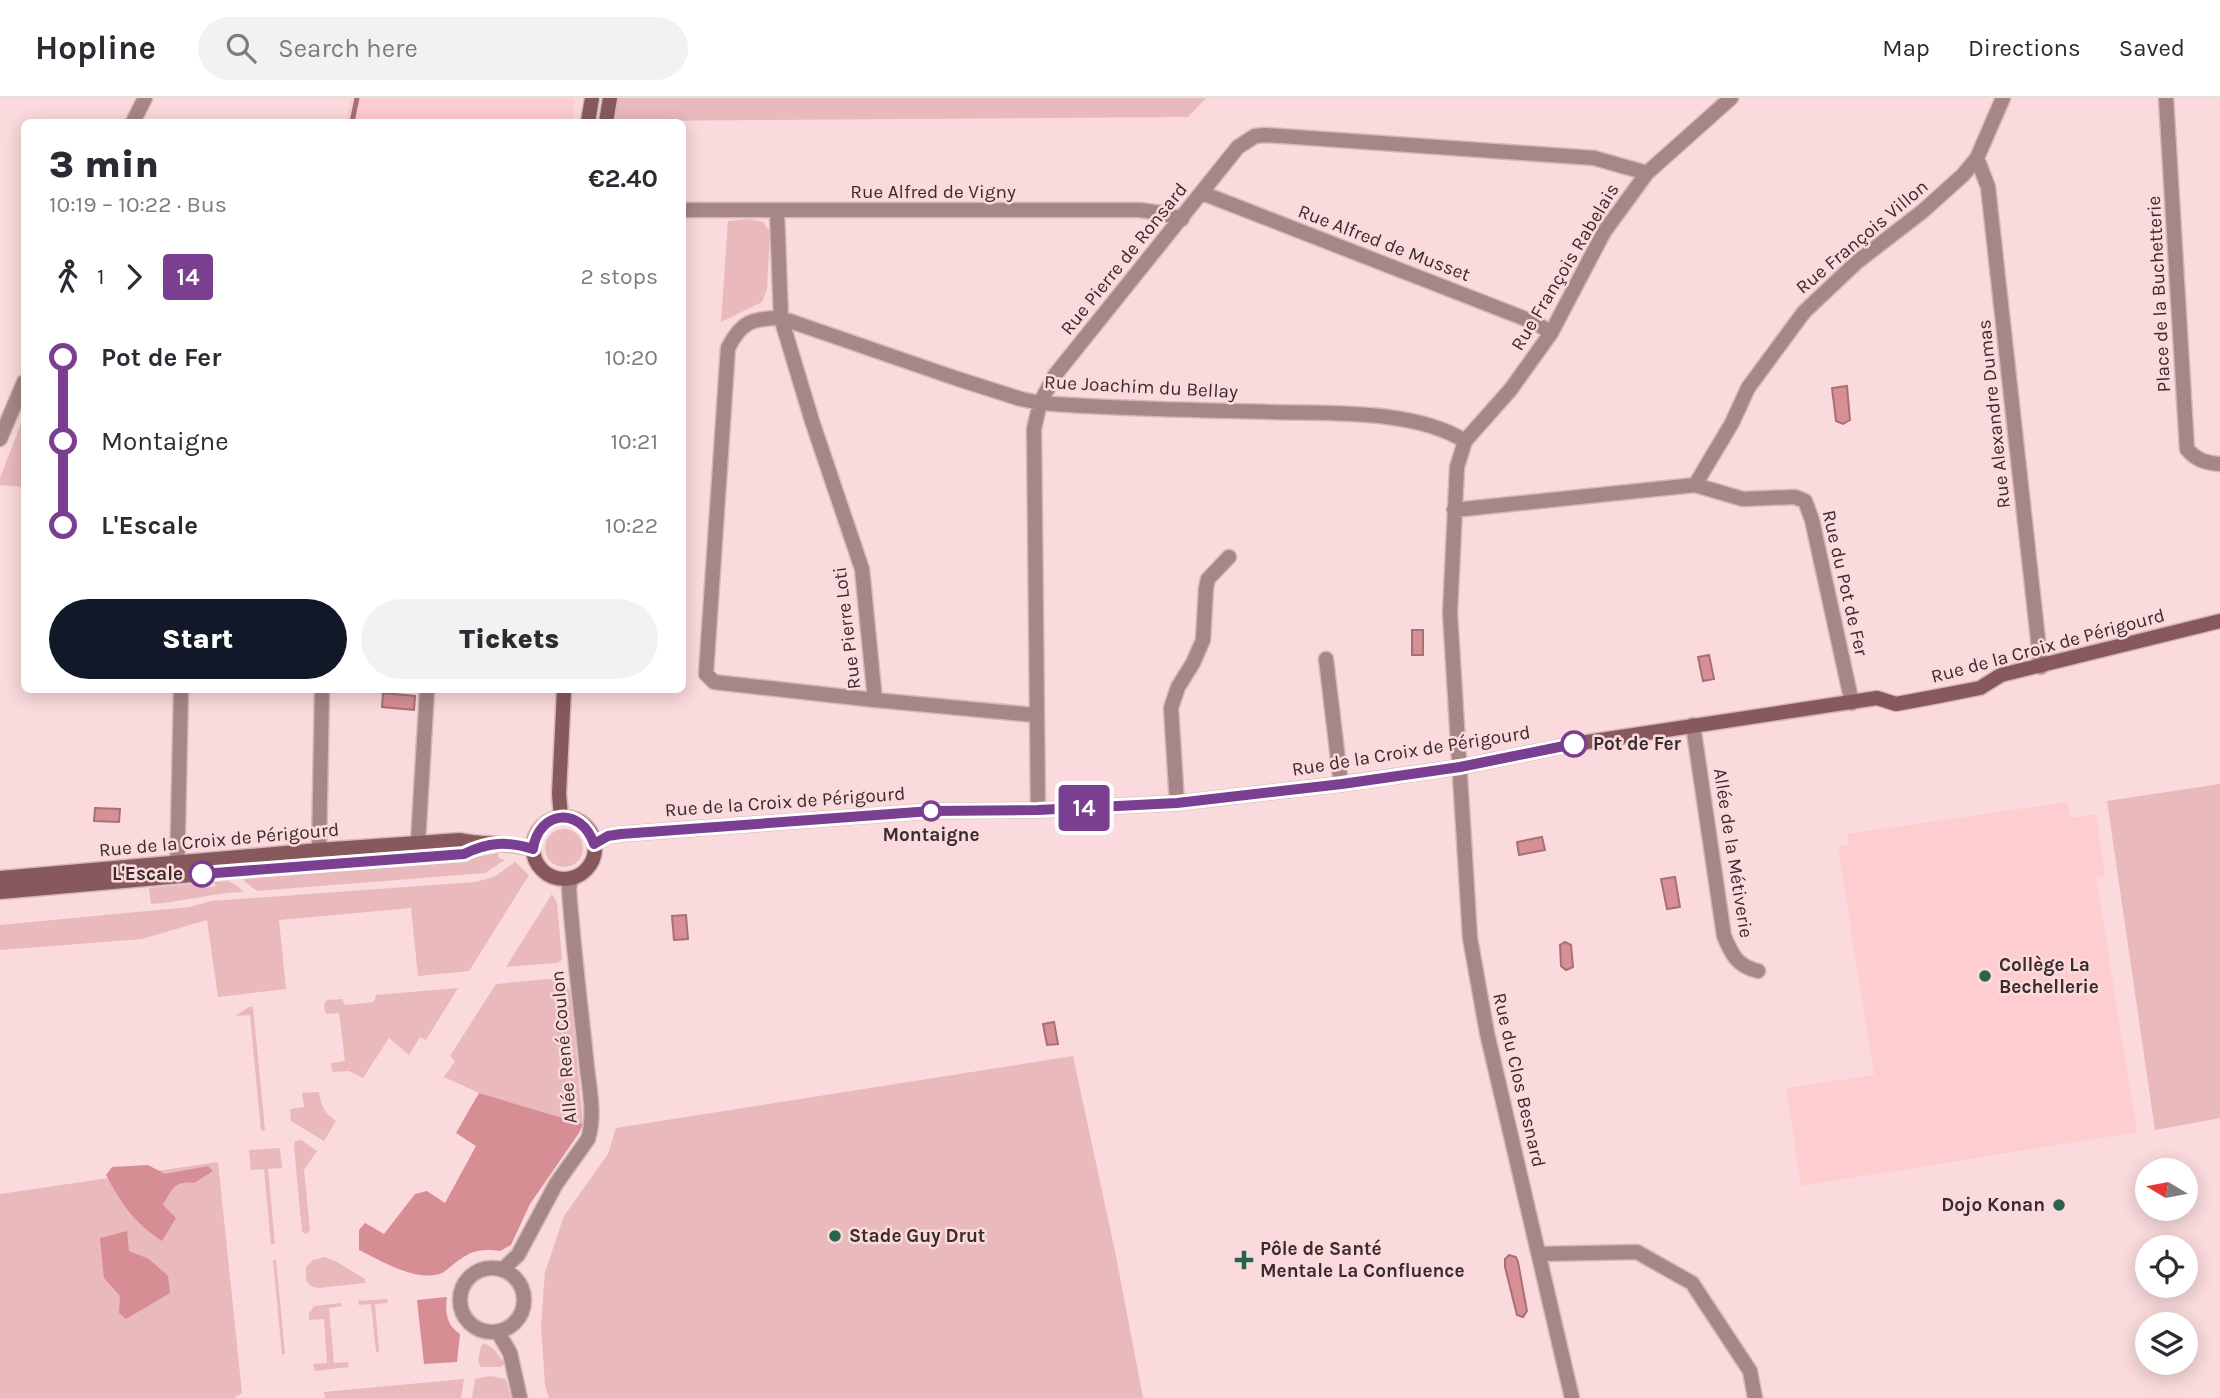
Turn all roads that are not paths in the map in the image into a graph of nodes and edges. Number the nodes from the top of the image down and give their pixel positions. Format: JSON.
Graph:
{"nodes":[{"id":1,"x":145,"y":98,"type":"edge"},
{"id":2,"x":592,"y":98,"type":"edge"},
{"id":3,"x":610,"y":98,"type":"edge"},
{"id":4,"x":1731,"y":98,"type":"edge"},
{"id":5,"x":2003,"y":98,"type":"edge"},
{"id":6,"x":2166,"y":98,"type":"edge"},
{"id":7,"x":134,"y":119,"type":"edge"},
{"id":8,"x":588,"y":119,"type":"edge"},
{"id":9,"x":606,"y":119,"type":"edge"},
{"id":10,"x":1977,"y":158,"type":"junction"},
{"id":11,"x":1647,"y":173,"type":"junction"},
{"id":12,"x":1202,"y":193,"type":"junction"},
{"id":13,"x":686,"y":210,"type":"edge"},
{"id":14,"x":777,"y":212,"type":"junction"},
{"id":15,"x":1182,"y":219,"type":"junction"},
{"id":16,"x":781,"y":318,"type":"junction"},
{"id":17,"x":1551,"y":333,"type":"junction"},
{"id":18,"x":21,"y":389,"type":"edge"},
{"id":19,"x":1040,"y":402,"type":"junction"},
{"id":20,"x":0,"y":439,"type":"edge"},
{"id":21,"x":1465,"y":441,"type":"junction"},
{"id":22,"x":2220,"y":464,"type":"edge"},
{"id":23,"x":1695,"y":485,"type":"junction"},
{"id":24,"x":1454,"y":510,"type":"junction"},
{"id":25,"x":1229,"y":557,"type":"dead end"},
{"id":26,"x":2220,"y":621,"type":"edge"},
{"id":27,"x":1326,"y":659,"type":"dead end"},
{"id":28,"x":2041,"y":667,"type":"junction"},
{"id":29,"x":181,"y":693,"type":"edge"},
{"id":30,"x":322,"y":693,"type":"edge"},
{"id":31,"x":427,"y":693,"type":"edge"},
{"id":32,"x":564,"y":693,"type":"edge"},
{"id":33,"x":875,"y":700,"type":"junction"},
{"id":34,"x":1852,"y":702,"type":"junction"},
{"id":35,"x":1035,"y":715,"type":"junction"},
{"id":36,"x":1693,"y":725,"type":"junction"},
{"id":37,"x":1460,"y":767,"type":"junction"},
{"id":38,"x":1342,"y":784,"type":"junction"},
{"id":39,"x":1177,"y":803,"type":"junction"},
{"id":40,"x":1038,"y":810,"type":"junction"},
{"id":41,"x":561,"y":817,"type":"junction"},
{"id":42,"x":418,"y":843,"type":"junction"},
{"id":43,"x":594,"y":844,"type":"junction"},
{"id":44,"x":483,"y":845,"type":"junction"},
{"id":45,"x":533,"y":849,"type":"junction"},
{"id":46,"x":319,"y":850,"type":"junction"},
{"id":47,"x":176,"y":870,"type":"junction"},
{"id":48,"x":0,"y":878,"type":"edge"},
{"id":49,"x":571,"y":878,"type":"junction"},
{"id":50,"x":0,"y":892,"type":"edge"},
{"id":51,"x":1758,"y":971,"type":"dead end"},
{"id":52,"x":1539,"y":1254,"type":"junction"},
{"id":53,"x":502,"y":1270,"type":"junction"},
{"id":54,"x":498,"y":1332,"type":"junction"},
{"id":55,"x":520,"y":1398,"type":"edge"},
{"id":56,"x":1572,"y":1398,"type":"edge"},
{"id":57,"x":1755,"y":1398,"type":"edge"}],
"edges":[{"from":1,"to":7,"type":"street"},
{"from":2,"to":8,"type":"street"},
{"from":3,"to":9,"type":"street"},
{"from":4,"to":11,"type":"street","name":"Rue François Rabelais"},
{"from":5,"to":10,"type":"street","name":"Rue François Villon"},
{"from":6,"to":22,"type":"street","name":"Place de la Buchetterie"},
{"from":10,"to":23,"type":"street","name":"Rue François Villon"},
{"from":10,"to":28,"type":"street","name":"Rue Alexandre Dumas"},
{"from":11,"to":12,"type":"street","name":"Rue Pierre de Ronsard"},
{"from":11,"to":17,"type":"street","name":"Rue François Rabelais"},
{"from":12,"to":15,"type":"street","name":"Rue Pierre de Ronsard"},
{"from":12,"to":17,"type":"street","name":"Rue Alfred de Musset"},
{"from":13,"to":14,"type":"street","name":"Rue Alfred de Vigny"},
{"from":14,"to":15,"type":"street","name":"Rue Alfred de Vigny"},
{"from":14,"to":16,"type":"street","name":"Rue Pierre Loti"},
{"from":15,"to":19,"type":"street","name":"Rue Pierre de Ronsard"},
{"from":16,"to":19,"type":"street","name":"Rue Joachim du Bellay"},
{"from":16,"to":33,"type":"street","name":"Rue Pierre Loti"},
{"from":16,"to":33,"type":"street"},
{"from":17,"to":21,"type":"street","name":"Rue François Rabelais"},
{"from":18,"to":20,"type":"street"},
{"from":19,"to":21,"type":"street","name":"Rue Joachim du Bellay"},
{"from":19,"to":35,"type":"street","name":"Rue Pierre de Ronsard"},
{"from":21,"to":24,"type":"street","name":"Rue François Rabelais"},
{"from":23,"to":24,"type":"street"},
{"from":23,"to":34,"type":"street","name":"Rue du Pot de Fer"},
{"from":24,"to":37,"type":"street","name":"Rue François Rabelais"},
{"from":25,"to":39,"type":"street"},
{"from":26,"to":28,"type":"street","name":"Rue de la Croix de Périgourd"},
{"from":27,"to":38,"type":"street"},
{"from":28,"to":34,"type":"street","name":"Rue de la Croix de Périgourd"},
{"from":29,"to":47,"type":"street"},
{"from":30,"to":46,"type":"street"},
{"from":31,"to":42,"type":"street"},
{"from":32,"to":41,"type":"street"},
{"from":33,"to":35,"type":"street","name":"Rue Pierre Loti"},
{"from":34,"to":36,"type":"street","name":"Rue de la Croix de Périgourd"},
{"from":35,"to":40,"type":"street","name":"Rue Pierre de Ronsard"},
{"from":36,"to":37,"type":"street","name":"Rue de la Croix de Périgourd"},
{"from":36,"to":51,"type":"street","name":"Allée de la Métiverie"},
{"from":37,"to":38,"type":"street","name":"Rue de la Croix de Périgourd"},
{"from":37,"to":52,"type":"street","name":"Rue du Clos Besnard"},
{"from":38,"to":39,"type":"street","name":"Rue de la Croix de Périgourd"},
{"from":39,"to":40,"type":"street","name":"Rue de la Croix de Périgourd"},
{"from":40,"to":43,"type":"street","name":"Rue de la Croix de Périgourd"},
{"from":41,"to":43,"type":"street"},
{"from":41,"to":45,"type":"street"},
{"from":42,"to":44,"type":"street","name":"Rue de la Croix de Périgourd"},
{"from":42,"to":46,"type":"street","name":"Rue de la Croix de Périgourd"},
{"from":43,"to":49,"type":"street"},
{"from":44,"to":45,"type":"street","name":"Rue de la Croix de Périgourd"},
{"from":44,"to":47,"type":"street","name":"Rue de la Croix de Périgourd"},
{"from":45,"to":49,"type":"street"},
{"from":46,"to":47,"type":"street","name":"Rue de la Croix de Périgourd"},
{"from":47,"to":48,"type":"street","name":"Rue de la Croix de Périgourd"},
{"from":47,"to":50,"type":"street","name":"Rue de la Croix de Périgourd"},
{"from":49,"to":53,"type":"street","name":"Allée René Coulon"},
{"from":52,"to":56,"type":"street","name":"Rue du Clos Besnard"},
{"from":52,"to":57,"type":"street"},
{"from":53,"to":54,"type":"street"},
{"from":53,"to":54,"type":"street"},
{"from":54,"to":55,"type":"street"}]}
